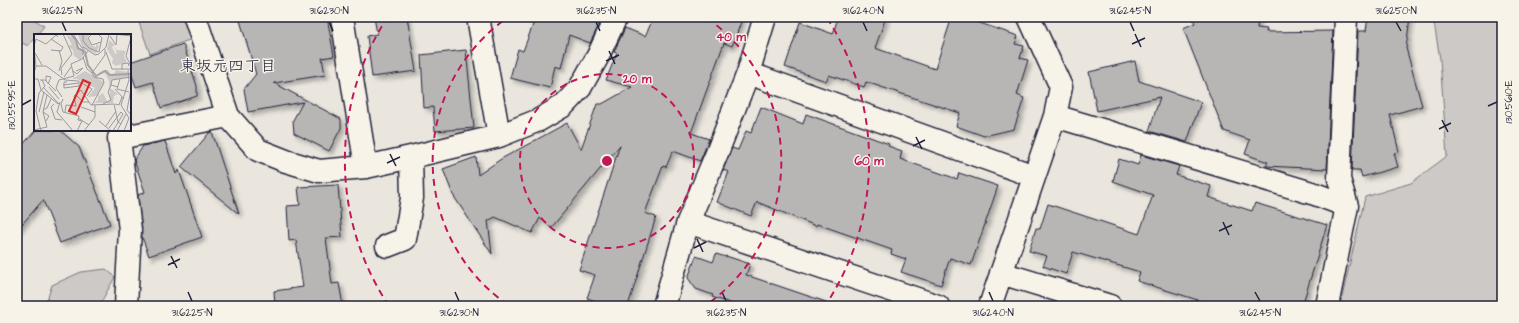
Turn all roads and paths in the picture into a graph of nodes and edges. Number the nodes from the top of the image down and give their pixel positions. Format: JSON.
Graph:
{"nodes":[{"id":1,"x":195,"y":17,"type":"edge"},
{"id":2,"x":342,"y":17,"type":"edge"},
{"id":3,"x":478,"y":17,"type":"edge"},
{"id":4,"x":616,"y":17,"type":"edge"},
{"id":5,"x":765,"y":17,"type":"edge"},
{"id":6,"x":1029,"y":17,"type":"edge"},
{"id":7,"x":1346,"y":17,"type":"edge"},
{"id":8,"x":748,"y":73,"type":"junction"},
{"id":9,"x":228,"y":116,"type":"junction"},
{"id":10,"x":1055,"y":116,"type":"junction"},
{"id":11,"x":499,"y":136,"type":"junction"},
{"id":12,"x":411,"y":157,"type":"junction"},
{"id":13,"x":366,"y":167,"type":"junction"},
{"id":14,"x":1034,"y":176,"type":"junction"},
{"id":15,"x":1347,"y":206,"type":"junction"},
{"id":16,"x":688,"y":222,"type":"junction"},
{"id":17,"x":386,"y":246,"type":"dead end"},
{"id":18,"x":1001,"y":273,"type":"junction"},
{"id":19,"x":126,"y":306,"type":"edge"},
{"id":20,"x":664,"y":306,"type":"edge"},
{"id":21,"x":938,"y":306,"type":"edge"},
{"id":22,"x":990,"y":306,"type":"edge"},
{"id":23,"x":1110,"y":306,"type":"edge"},
{"id":24,"x":1327,"y":306,"type":"edge"}],
"edges":[{"from":1,"to":9,"type":"street"},
{"from":2,"to":13,"type":"street"},
{"from":3,"to":11,"type":"street"},
{"from":4,"to":11,"type":"street"},
{"from":5,"to":8,"type":"street"},
{"from":6,"to":10,"type":"street"},
{"from":7,"to":15,"type":"street"},
{"from":8,"to":14,"type":"street"},
{"from":8,"to":16,"type":"street"},
{"from":9,"to":13,"type":"street"},
{"from":9,"to":19,"type":"street"},
{"from":10,"to":14,"type":"street"},
{"from":10,"to":15,"type":"street"},
{"from":11,"to":12,"type":"street"},
{"from":12,"to":13,"type":"street"},
{"from":12,"to":17,"type":"street"},
{"from":14,"to":18,"type":"street"},
{"from":15,"to":24,"type":"street"},
{"from":16,"to":20,"type":"street"},
{"from":16,"to":21,"type":"street"},
{"from":18,"to":22,"type":"street"},
{"from":18,"to":23,"type":"street"}]}
